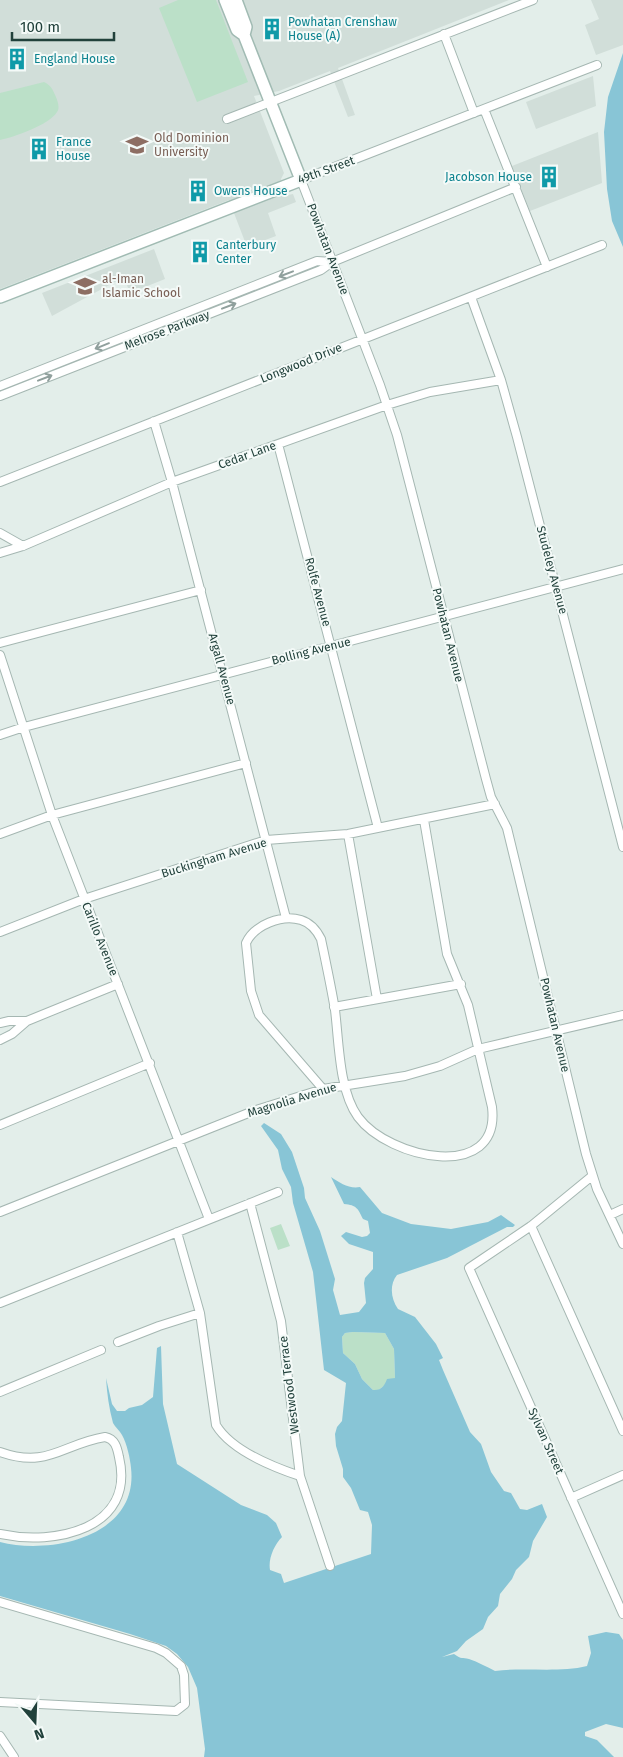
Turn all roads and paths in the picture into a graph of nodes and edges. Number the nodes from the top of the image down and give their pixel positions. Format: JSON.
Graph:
{"nodes":[{"id":1,"x":225,"y":0,"type":"edge"},
{"id":2,"x":236,"y":0,"type":"edge"},
{"id":3,"x":533,"y":0,"type":"edge"},
{"id":4,"x":444,"y":34,"type":"junction"},
{"id":5,"x":244,"y":35,"type":"junction"},
{"id":6,"x":597,"y":65,"type":"dead end"},
{"id":7,"x":270,"y":102,"type":"junction"},
{"id":8,"x":484,"y":109,"type":"junction"},
{"id":9,"x":474,"y":113,"type":"junction"},
{"id":10,"x":227,"y":119,"type":"dead end"},
{"id":11,"x":301,"y":180,"type":"junction"},
{"id":12,"x":516,"y":187,"type":"junction"},
{"id":13,"x":602,"y":245,"type":"dead end"},
{"id":14,"x":332,"y":262,"type":"junction"},
{"id":15,"x":547,"y":267,"type":"junction"},
{"id":16,"x":471,"y":296,"type":"junction"},
{"id":17,"x":0,"y":297,"type":"edge"},
{"id":18,"x":363,"y":339,"type":"junction"},
{"id":19,"x":501,"y":380,"type":"junction"},
{"id":20,"x":0,"y":386,"type":"edge"},
{"id":21,"x":0,"y":396,"type":"edge"},
{"id":22,"x":388,"y":405,"type":"junction"},
{"id":23,"x":154,"y":421,"type":"junction"},
{"id":24,"x":278,"y":444,"type":"junction"},
{"id":25,"x":0,"y":482,"type":"edge"},
{"id":26,"x":172,"y":482,"type":"junction"},
{"id":27,"x":0,"y":532,"type":"edge"},
{"id":28,"x":23,"y":546,"type":"junction"},
{"id":29,"x":0,"y":553,"type":"edge"},
{"id":30,"x":623,"y":570,"type":"edge"},
{"id":31,"x":556,"y":587,"type":"junction"},
{"id":32,"x":201,"y":590,"type":"junction"},
{"id":33,"x":443,"y":616,"type":"junction"},
{"id":34,"x":0,"y":643,"type":"edge"},
{"id":35,"x":333,"y":645,"type":"junction"},
{"id":36,"x":0,"y":655,"type":"edge"},
{"id":37,"x":223,"y":673,"type":"junction"},
{"id":38,"x":24,"y":726,"type":"junction"},
{"id":39,"x":0,"y":735,"type":"edge"},
{"id":40,"x":246,"y":763,"type":"junction"},
{"id":41,"x":495,"y":804,"type":"junction"},
{"id":42,"x":52,"y":815,"type":"junction"},
{"id":43,"x":424,"y":820,"type":"junction"},
{"id":44,"x":378,"y":828,"type":"junction"},
{"id":45,"x":0,"y":834,"type":"edge"},
{"id":46,"x":348,"y":834,"type":"junction"},
{"id":47,"x":266,"y":840,"type":"junction"},
{"id":48,"x":623,"y":847,"type":"edge"},
{"id":49,"x":84,"y":899,"type":"junction"},
{"id":50,"x":286,"y":918,"type":"junction"},
{"id":51,"x":0,"y":932,"type":"edge"},
{"id":52,"x":118,"y":984,"type":"junction"},
{"id":53,"x":461,"y":984,"type":"junction"},
{"id":54,"x":377,"y":999,"type":"junction"},
{"id":55,"x":334,"y":1007,"type":"junction"},
{"id":56,"x":623,"y":1015,"type":"edge"},
{"id":57,"x":27,"y":1021,"type":"junction"},
{"id":58,"x":0,"y":1023,"type":"edge"},
{"id":59,"x":556,"y":1029,"type":"junction"},
{"id":60,"x":0,"y":1040,"type":"edge"},
{"id":61,"x":478,"y":1049,"type":"junction"},
{"id":62,"x":150,"y":1064,"type":"junction"},
{"id":63,"x":345,"y":1084,"type":"junction"},
{"id":64,"x":323,"y":1089,"type":"junction"},
{"id":65,"x":0,"y":1125,"type":"edge"},
{"id":66,"x":180,"y":1141,"type":"junction"},
{"id":67,"x":592,"y":1176,"type":"junction"},
{"id":68,"x":278,"y":1192,"type":"dead end"},
{"id":69,"x":250,"y":1203,"type":"junction"},
{"id":70,"x":623,"y":1209,"type":"edge"},
{"id":71,"x":0,"y":1212,"type":"edge"},
{"id":72,"x":610,"y":1215,"type":"junction"},
{"id":73,"x":210,"y":1219,"type":"junction"},
{"id":74,"x":531,"y":1226,"type":"junction"},
{"id":75,"x":177,"y":1232,"type":"junction"},
{"id":76,"x":623,"y":1244,"type":"edge"},
{"id":77,"x":0,"y":1303,"type":"edge"},
{"id":78,"x":200,"y":1314,"type":"junction"},
{"id":79,"x":118,"y":1342,"type":"dead end"},
{"id":80,"x":101,"y":1350,"type":"dead end"},
{"id":81,"x":0,"y":1392,"type":"edge"},
{"id":82,"x":623,"y":1431,"type":"edge"},
{"id":83,"x":0,"y":1452,"type":"edge"},
{"id":84,"x":623,"y":1475,"type":"edge"},
{"id":85,"x":300,"y":1476,"type":"junction"},
{"id":86,"x":571,"y":1498,"type":"junction"},
{"id":87,"x":0,"y":1534,"type":"edge"},
{"id":88,"x":330,"y":1566,"type":"dead end"},
{"id":89,"x":0,"y":1602,"type":"edge"},
{"id":90,"x":623,"y":1614,"type":"edge"},
{"id":91,"x":0,"y":1702,"type":"edge"},
{"id":92,"x":0,"y":1736,"type":"edge"},
{"id":93,"x":14,"y":1757,"type":"edge"}],
"edges":[{"from":1,"to":5,"type":"street","name":"Powhatan Avenue"},
{"from":2,"to":5,"type":"street","name":"Powhatan Avenue"},
{"from":3,"to":4,"type":"street"},
{"from":4,"to":7,"type":"street"},
{"from":4,"to":9,"type":"street"},
{"from":5,"to":7,"type":"street","name":"Powhatan Avenue"},
{"from":6,"to":8,"type":"street","name":"49th Street"},
{"from":7,"to":10,"type":"street"},
{"from":7,"to":11,"type":"street","name":"Powhatan Avenue"},
{"from":8,"to":9,"type":"street","name":"49th Street"},
{"from":8,"to":12,"type":"street"},
{"from":9,"to":11,"type":"street","name":"49th Street"},
{"from":11,"to":14,"type":"street","name":"Powhatan Avenue"},
{"from":11,"to":17,"type":"street","name":"49th Street"},
{"from":12,"to":14,"type":"street","name":"Melrose Parkway"},
{"from":12,"to":15,"type":"street"},
{"from":13,"to":15,"type":"street","name":"Longwood Drive"},
{"from":14,"to":18,"type":"street","name":"Powhatan Avenue"},
{"from":14,"to":20,"type":"street","name":"Melrose Parkway","one_way":true},
{"from":21,"to":14,"type":"street","name":"Melrose Parkway","one_way":true},
{"from":15,"to":16,"type":"street","name":"Longwood Drive"},
{"from":16,"to":18,"type":"street","name":"Longwood Drive"},
{"from":16,"to":19,"type":"street","name":"Studeley Avenue"},
{"from":18,"to":22,"type":"street","name":"Powhatan Avenue"},
{"from":18,"to":23,"type":"street","name":"Longwood Drive"},
{"from":19,"to":22,"type":"street","name":"Cedar Lane"},
{"from":19,"to":31,"type":"street","name":"Studeley Avenue"},
{"from":22,"to":24,"type":"street","name":"Cedar Lane"},
{"from":22,"to":33,"type":"street","name":"Powhatan Avenue"},
{"from":23,"to":25,"type":"street","name":"Longwood Drive"},
{"from":23,"to":26,"type":"street","name":"Argall Avenue"},
{"from":24,"to":26,"type":"street","name":"Cedar Lane"},
{"from":24,"to":35,"type":"street","name":"Rolfe Avenue"},
{"from":26,"to":28,"type":"street","name":"Cedar Lane"},
{"from":26,"to":32,"type":"street","name":"Argall Avenue"},
{"from":27,"to":28,"type":"street"},
{"from":28,"to":29,"type":"street","name":"Cedar Lane"},
{"from":30,"to":31,"type":"street","name":"Bolling Avenue"},
{"from":31,"to":33,"type":"street","name":"Bolling Avenue"},
{"from":31,"to":48,"type":"street","name":"Studeley Avenue"},
{"from":32,"to":34,"type":"street"},
{"from":32,"to":37,"type":"street","name":"Argall Avenue"},
{"from":33,"to":35,"type":"street","name":"Bolling Avenue"},
{"from":33,"to":41,"type":"street","name":"Powhatan Avenue"},
{"from":35,"to":37,"type":"street","name":"Bolling Avenue"},
{"from":35,"to":44,"type":"street","name":"Rolfe Avenue"},
{"from":36,"to":38,"type":"street","name":"Carillo Avenue"},
{"from":37,"to":38,"type":"street","name":"Bolling Avenue"},
{"from":37,"to":40,"type":"street","name":"Argall Avenue"},
{"from":38,"to":39,"type":"street","name":"Bolling Avenue"},
{"from":38,"to":42,"type":"street","name":"Carillo Avenue"},
{"from":40,"to":42,"type":"street"},
{"from":40,"to":47,"type":"street","name":"Argall Avenue"},
{"from":41,"to":43,"type":"street","name":"Buckingham Avenue"},
{"from":41,"to":59,"type":"street","name":"Powhatan Avenue"},
{"from":42,"to":45,"type":"street"},
{"from":42,"to":49,"type":"street","name":"Carillo Avenue"},
{"from":43,"to":44,"type":"street","name":"Buckingham Avenue"},
{"from":43,"to":53,"type":"street"},
{"from":44,"to":46,"type":"street","name":"Buckingham Avenue"},
{"from":46,"to":47,"type":"street","name":"Buckingham Avenue"},
{"from":46,"to":54,"type":"street"},
{"from":47,"to":49,"type":"street","name":"Buckingham Avenue"},
{"from":47,"to":50,"type":"street","name":"Argall Avenue"},
{"from":49,"to":51,"type":"street","name":"Buckingham Avenue"},
{"from":49,"to":52,"type":"street","name":"Carillo Avenue"},
{"from":50,"to":55,"type":"street"},
{"from":50,"to":64,"type":"street"},
{"from":52,"to":57,"type":"street"},
{"from":52,"to":62,"type":"street","name":"Carillo Avenue"},
{"from":53,"to":54,"type":"street"},
{"from":53,"to":61,"type":"street"},
{"from":54,"to":55,"type":"street"},
{"from":55,"to":63,"type":"street"},
{"from":56,"to":59,"type":"street","name":"Magnolia Avenue"},
{"from":57,"to":58,"type":"street"},
{"from":57,"to":60,"type":"street"},
{"from":59,"to":61,"type":"street","name":"Magnolia Avenue"},
{"from":59,"to":67,"type":"street","name":"Powhatan Avenue"},
{"from":61,"to":63,"type":"street","name":"Magnolia Avenue"},
{"from":61,"to":63,"type":"street"},
{"from":62,"to":65,"type":"street"},
{"from":62,"to":66,"type":"street","name":"Carillo Avenue"},
{"from":63,"to":64,"type":"street","name":"Magnolia Avenue"},
{"from":64,"to":66,"type":"street","name":"Magnolia Avenue"},
{"from":66,"to":71,"type":"street","name":"Magnolia Avenue"},
{"from":66,"to":73,"type":"street","name":"Carillo Avenue"},
{"from":67,"to":72,"type":"street","name":"Powhatan Avenue"},
{"from":67,"to":74,"type":"street"},
{"from":68,"to":69,"type":"street"},
{"from":69,"to":73,"type":"street"},
{"from":69,"to":85,"type":"street","name":"Westwood Terrace"},
{"from":70,"to":72,"type":"street"},
{"from":72,"to":76,"type":"street","name":"Powhatan Avenue"},
{"from":73,"to":75,"type":"street"},
{"from":74,"to":82,"type":"street"},
{"from":74,"to":86,"type":"street","name":"Sylvan Street"},
{"from":75,"to":77,"type":"street"},
{"from":75,"to":78,"type":"street"},
{"from":78,"to":79,"type":"street"},
{"from":78,"to":85,"type":"street"},
{"from":80,"to":81,"type":"street"},
{"from":83,"to":87,"type":"street"},
{"from":84,"to":86,"type":"street"},
{"from":85,"to":88,"type":"street","name":"Westwood Terrace"},
{"from":86,"to":90,"type":"street","name":"Sylvan Street"},
{"from":89,"to":91,"type":"street"},
{"from":92,"to":93,"type":"street"}]}
